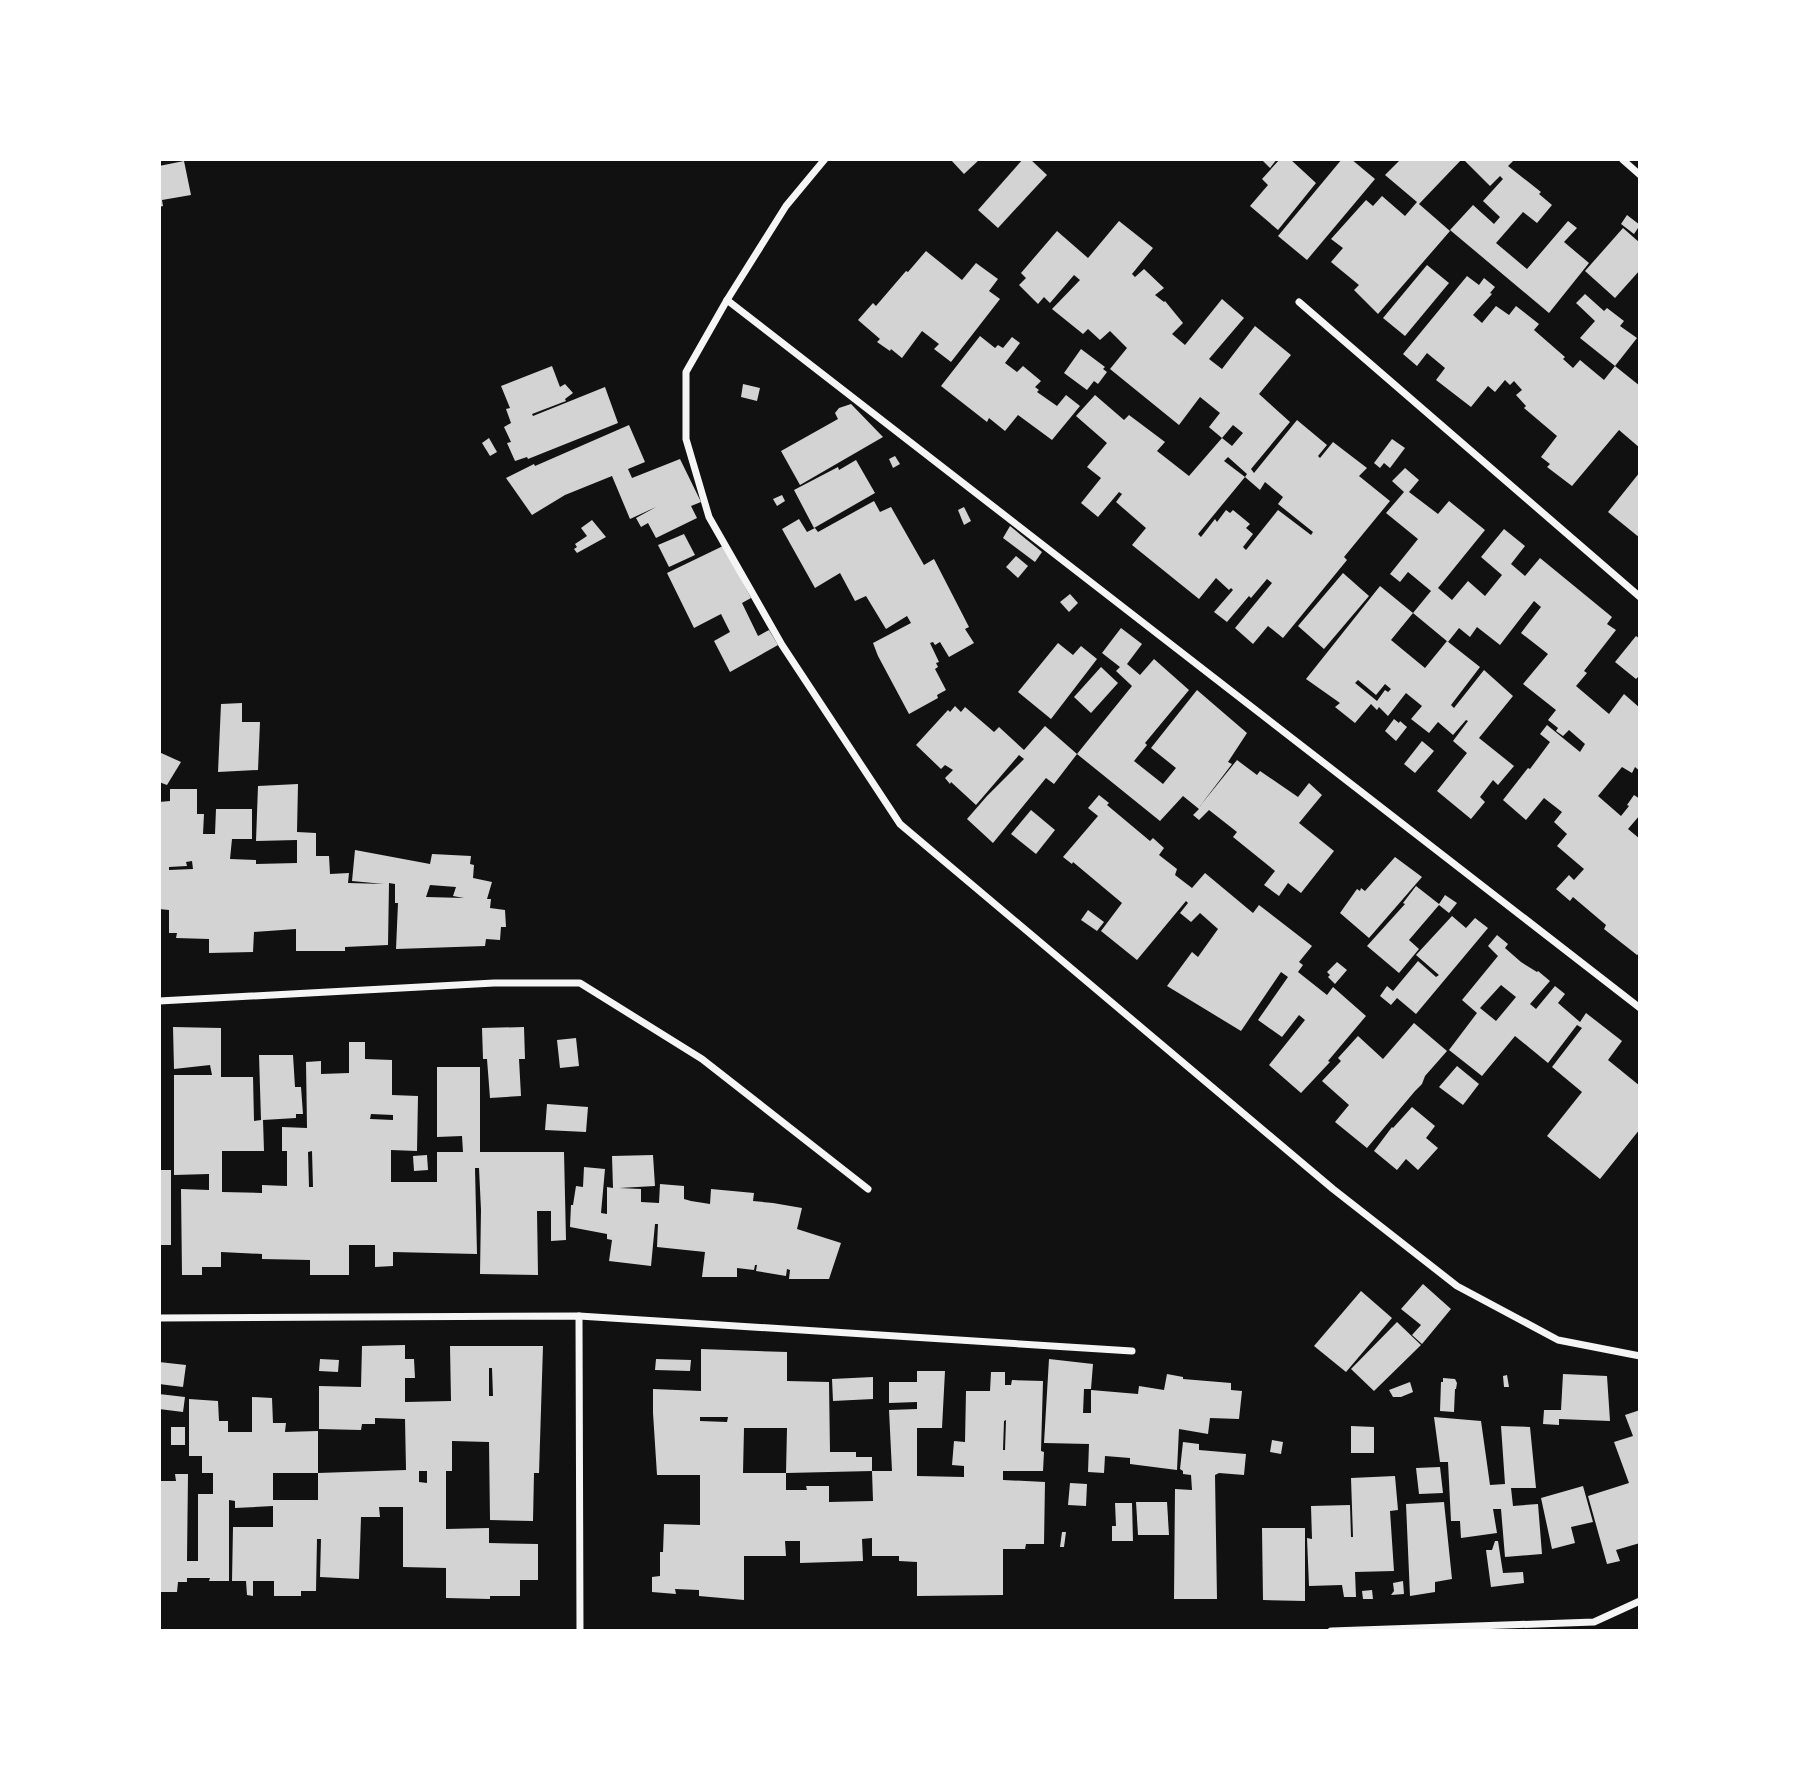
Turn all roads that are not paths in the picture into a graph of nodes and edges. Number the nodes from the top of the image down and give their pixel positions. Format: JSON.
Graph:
{"nodes":[{"id":1,"x":825,"y":159,"type":"edge"},
{"id":2,"x":1623,"y":160,"type":"edge"},
{"id":3,"x":1640,"y":175,"type":"edge"},
{"id":4,"x":727,"y":300,"type":"junction"},
{"id":5,"x":1299,"y":302,"type":"dead end"},
{"id":6,"x":1640,"y":597,"type":"edge"},
{"id":7,"x":159,"y":1001,"type":"edge"},
{"id":8,"x":1640,"y":1007,"type":"edge"},
{"id":9,"x":868,"y":1189,"type":"dead end"},
{"id":10,"x":579,"y":1316,"type":"junction"},
{"id":11,"x":159,"y":1318,"type":"edge"},
{"id":12,"x":1132,"y":1352,"type":"dead end"},
{"id":13,"x":1640,"y":1356,"type":"edge"},
{"id":14,"x":1640,"y":1601,"type":"edge"},
{"id":15,"x":580,"y":1631,"type":"edge"},
{"id":16,"x":1331,"y":1631,"type":"edge"}],
"edges":[{"from":1,"to":4,"type":"street"},
{"from":2,"to":3,"type":"street"},
{"from":4,"to":8,"type":"street"},
{"from":4,"to":13,"type":"street"},
{"from":5,"to":6,"type":"street"},
{"from":7,"to":9,"type":"street"},
{"from":10,"to":11,"type":"street"},
{"from":10,"to":12,"type":"street"},
{"from":10,"to":15,"type":"street"},
{"from":14,"to":16,"type":"street"}]}
